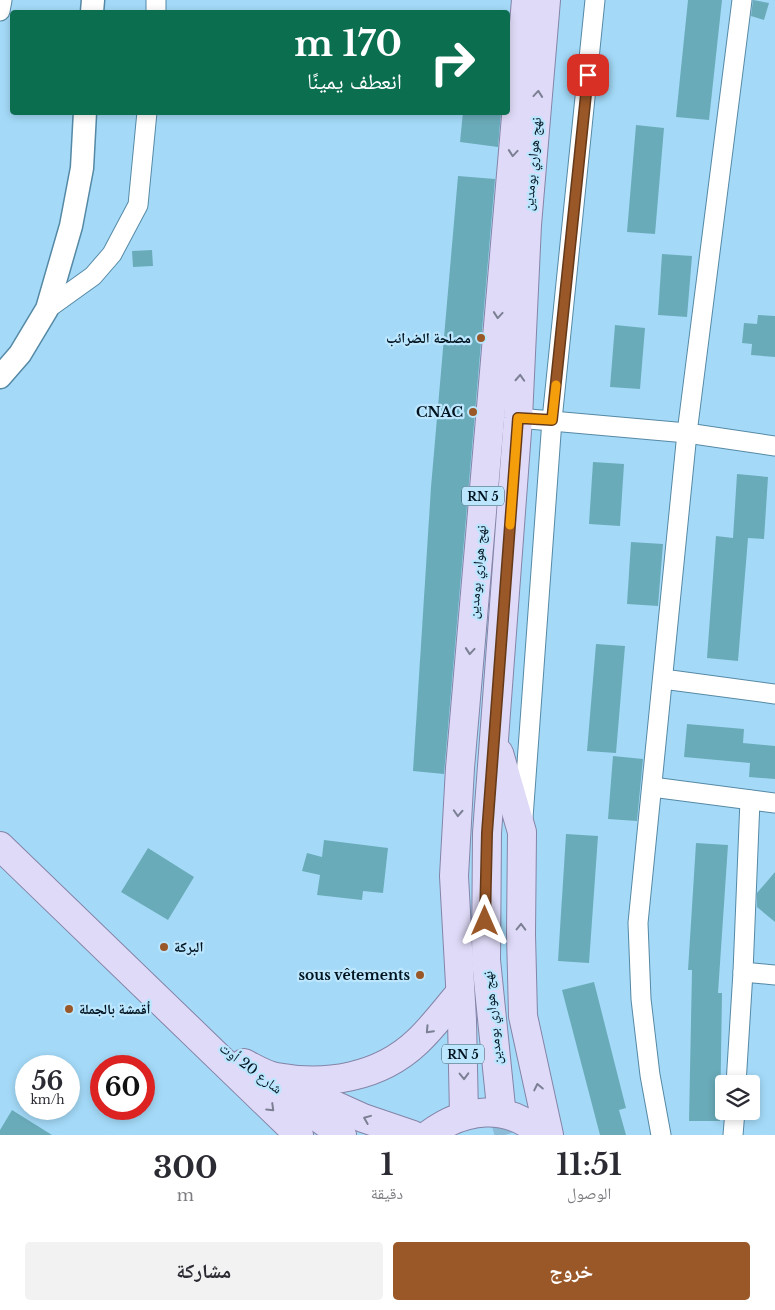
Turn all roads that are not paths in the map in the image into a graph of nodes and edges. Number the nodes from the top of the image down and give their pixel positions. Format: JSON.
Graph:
{"nodes":[{"id":1,"x":2,"y":0,"type":"edge"},
{"id":2,"x":526,"y":0,"type":"edge"},
{"id":3,"x":546,"y":0,"type":"edge"},
{"id":4,"x":595,"y":0,"type":"edge"},
{"id":5,"x":742,"y":0,"type":"edge"},
{"id":6,"x":0,"y":11,"type":"edge"},
{"id":7,"x":86,"y":115,"type":"edge"},
{"id":8,"x":147,"y":115,"type":"edge"},
{"id":9,"x":47,"y":309,"type":"junction"},
{"id":10,"x":0,"y":377,"type":"edge"},
{"id":11,"x":518,"y":418,"type":"junction"},
{"id":12,"x":552,"y":420,"type":"junction"},
{"id":13,"x":687,"y":433,"type":"junction"},
{"id":14,"x":775,"y":446,"type":"edge"},
{"id":15,"x":663,"y":679,"type":"junction"},
{"id":16,"x":775,"y":694,"type":"edge"},
{"id":17,"x":494,"y":734,"type":"junction"},
{"id":18,"x":652,"y":786,"type":"junction"},
{"id":19,"x":750,"y":800,"type":"junction"},
{"id":20,"x":775,"y":803,"type":"edge"},
{"id":21,"x":522,"y":832,"type":"junction"},
{"id":22,"x":0,"y":846,"type":"edge"},
{"id":23,"x":743,"y":972,"type":"junction"},
{"id":24,"x":775,"y":975,"type":"edge"},
{"id":25,"x":460,"y":993,"type":"junction"},
{"id":26,"x":161,"y":1000,"type":"junction"},
{"id":27,"x":244,"y":1064,"type":"junction"},
{"id":28,"x":737,"y":1075,"type":"edge"},
{"id":29,"x":274,"y":1076,"type":"junction"},
{"id":30,"x":501,"y":1107,"type":"tunnel mouth"},
{"id":31,"x":464,"y":1114,"type":"junction"},
{"id":32,"x":734,"y":1120,"type":"edge"},
{"id":33,"x":299,"y":1135,"type":"edge"},
{"id":34,"x":342,"y":1135,"type":"edge"},
{"id":35,"x":413,"y":1135,"type":"edge"},
{"id":36,"x":428,"y":1135,"type":"edge"},
{"id":37,"x":542,"y":1135,"type":"edge"},
{"id":38,"x":549,"y":1135,"type":"edge"},
{"id":39,"x":661,"y":1135,"type":"edge"},
{"id":40,"x":733,"y":1135,"type":"edge"}],
"edges":[{"from":1,"to":6,"type":"street"},
{"from":2,"to":25,"type":"main road","name":"نهج هواري بومدين","number":"RN 5","one_way":true},
{"from":11,"to":3,"type":"main road","name":"نهج هواري بومدين","number":"RN 5","one_way":true},
{"from":4,"to":12,"type":"street"},
{"from":5,"to":13,"type":"street"},
{"from":7,"to":9,"type":"street"},
{"from":8,"to":9,"type":"street"},
{"from":9,"to":10,"type":"street"},
{"from":11,"to":12,"type":"street"},
{"from":11,"to":17,"type":"main road","name":"نهج هواري بومدين","number":"RN 5"},
{"from":12,"to":13,"type":"street"},
{"from":12,"to":21,"type":"street"},
{"from":13,"to":14,"type":"street"},
{"from":13,"to":15,"type":"street"},
{"from":15,"to":16,"type":"street"},
{"from":15,"to":18,"type":"street"},
{"from":17,"to":21,"type":"main road"},
{"from":17,"to":30,"type":"main road","name":"نهج هواري بومدين","number":"RN 5"},
{"from":18,"to":19,"type":"street"},
{"from":18,"to":39,"type":"street"},
{"from":19,"to":20,"type":"street"},
{"from":19,"to":23,"type":"street"},
{"from":38,"to":21,"type":"main road","one_way":true},
{"from":22,"to":26,"type":"main road","name":"شارع 20 أوت"},
{"from":23,"to":24,"type":"street"},
{"from":23,"to":28,"type":"street"},
{"from":25,"to":29,"type":"main road","one_way":true},
{"from":25,"to":31,"type":"main road","name":"نهج هواري بومدين","number":"RN 5","one_way":true},
{"from":26,"to":27,"type":"main road","name":"شارع 20 أوت"},
{"from":26,"to":33,"type":"main road","name":"شارع 20 أوت","one_way":true},
{"from":27,"to":29,"type":"main road"},
{"from":27,"to":34,"type":"main road","name":"شارع 20 أوت"},
{"from":35,"to":29,"type":"main road","one_way":true},
{"from":31,"to":36,"type":"main road"},
{"from":31,"to":37,"type":"main road"},
{"from":32,"to":40,"type":"street"}]}
